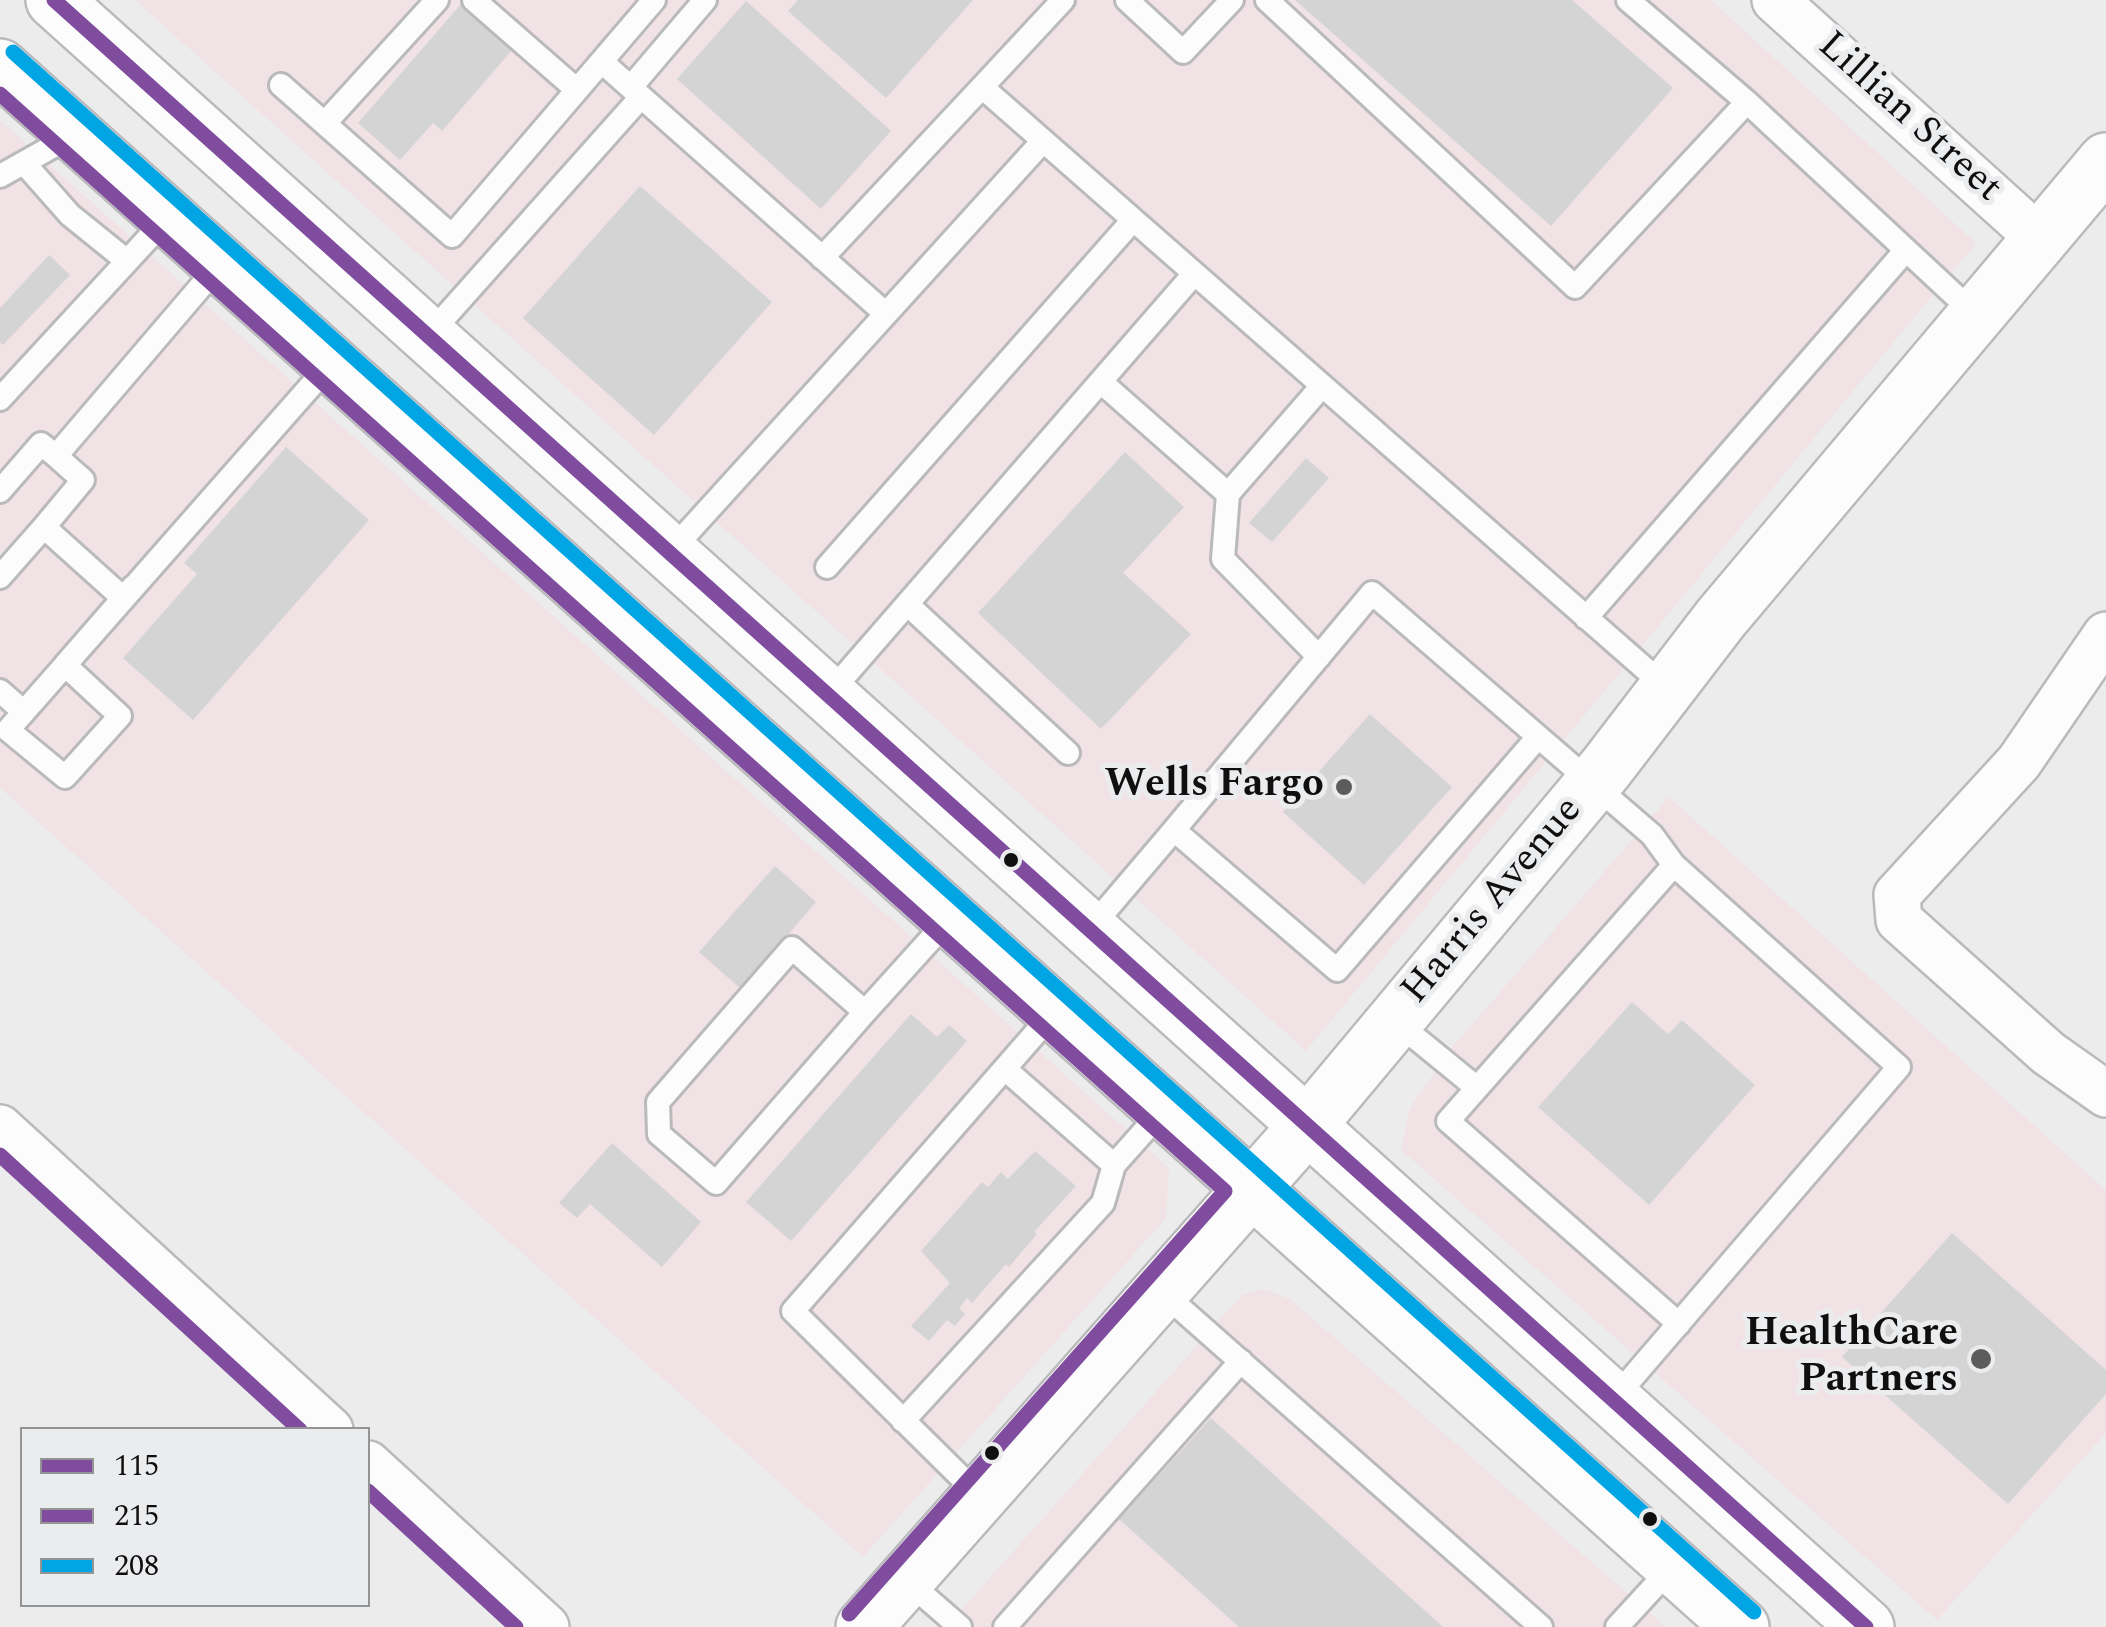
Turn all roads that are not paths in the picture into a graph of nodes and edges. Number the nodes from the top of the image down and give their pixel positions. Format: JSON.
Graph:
{"nodes":[{"id":1,"x":54,"y":0,"type":"edge"},
{"id":2,"x":437,"y":0,"type":"edge"},
{"id":3,"x":474,"y":0,"type":"edge"},
{"id":4,"x":654,"y":0,"type":"edge"},
{"id":5,"x":705,"y":0,"type":"edge"},
{"id":6,"x":1063,"y":0,"type":"edge"},
{"id":7,"x":1128,"y":0,"type":"edge"},
{"id":8,"x":1232,"y":0,"type":"edge"},
{"id":9,"x":1267,"y":0,"type":"edge"},
{"id":10,"x":1628,"y":0,"type":"edge"},
{"id":11,"x":1775,"y":0,"type":"edge"},
{"id":12,"x":602,"y":62,"type":"junction"},
{"id":13,"x":0,"y":67,"type":"edge"},
{"id":14,"x":282,"y":85,"type":"dead end"},
{"id":15,"x":982,"y":88,"type":"junction"},
{"id":16,"x":577,"y":90,"type":"junction"},
{"id":17,"x":636,"y":92,"type":"junction"},
{"id":18,"x":1747,"y":102,"type":"junction"},
{"id":19,"x":324,"y":123,"type":"junction"},
{"id":20,"x":75,"y":134,"type":"junction"},
{"id":21,"x":1043,"y":141,"type":"junction"},
{"id":22,"x":2106,"y":161,"type":"edge"},
{"id":23,"x":24,"y":163,"type":"junction"},
{"id":24,"x":0,"y":176,"type":"edge"},
{"id":25,"x":168,"y":217,"type":"junction"},
{"id":26,"x":1133,"y":220,"type":"junction"},
{"id":27,"x":2040,"y":239,"type":"junction"},
{"id":28,"x":1906,"y":250,"type":"junction"},
{"id":29,"x":822,"y":258,"type":"junction"},
{"id":30,"x":127,"y":261,"type":"junction"},
{"id":31,"x":220,"y":264,"type":"junction"},
{"id":32,"x":1194,"y":274,"type":"junction"},
{"id":33,"x":886,"y":314,"type":"junction"},
{"id":34,"x":1976,"y":315,"type":"junction"},
{"id":35,"x":428,"y":336,"type":"junction"},
{"id":36,"x":331,"y":363,"type":"junction"},
{"id":37,"x":1101,"y":382,"type":"junction"},
{"id":38,"x":1322,"y":386,"type":"junction"},
{"id":39,"x":0,"y":399,"type":"edge"},
{"id":40,"x":56,"y":456,"type":"junction"},
{"id":41,"x":0,"y":492,"type":"edge"},
{"id":42,"x":1228,"y":494,"type":"junction"},
{"id":43,"x":44,"y":527,"type":"junction"},
{"id":44,"x":669,"y":553,"type":"junction"},
{"id":45,"x":826,"y":567,"type":"dead end"},
{"id":46,"x":0,"y":577,"type":"edge"},
{"id":47,"x":128,"y":592,"type":"junction"},
{"id":48,"x":907,"y":604,"type":"junction"},
{"id":49,"x":1586,"y":618,"type":"junction"},
{"id":50,"x":2106,"y":636,"type":"edge"},
{"id":51,"x":1319,"y":657,"type":"junction"},
{"id":52,"x":66,"y":665,"type":"junction"},
{"id":53,"x":1667,"y":688,"type":"junction"},
{"id":54,"x":0,"y":691,"type":"edge"},
{"id":55,"x":828,"y":695,"type":"junction"},
{"id":56,"x":24,"y":712,"type":"junction"},
{"id":57,"x":1538,"y":737,"type":"junction"},
{"id":58,"x":1068,"y":753,"type":"dead end"},
{"id":59,"x":1593,"y":784,"type":"junction"},
{"id":60,"x":1174,"y":830,"type":"junction"},
{"id":61,"x":1674,"y":865,"type":"junction"},
{"id":62,"x":950,"y":918,"type":"junction"},
{"id":63,"x":1089,"y":930,"type":"junction"},
{"id":64,"x":865,"y":1012,"type":"junction"},
{"id":65,"x":1054,"y":1012,"type":"junction"},
{"id":66,"x":1395,"y":1022,"type":"junction"},
{"id":67,"x":1005,"y":1069,"type":"junction"},
{"id":68,"x":1477,"y":1088,"type":"junction"},
{"id":69,"x":2106,"y":1094,"type":"edge"},
{"id":70,"x":1163,"y":1110,"type":"junction"},
{"id":71,"x":1307,"y":1126,"type":"junction"},
{"id":72,"x":0,"y":1128,"type":"edge"},
{"id":73,"x":1114,"y":1165,"type":"junction"},
{"id":74,"x":1253,"y":1189,"type":"junction"},
{"id":75,"x":1162,"y":1292,"type":"junction"},
{"id":76,"x":1679,"y":1324,"type":"junction"},
{"id":77,"x":1240,"y":1361,"type":"junction"},
{"id":78,"x":1613,"y":1400,"type":"junction"},
{"id":79,"x":903,"y":1420,"type":"junction"},
{"id":80,"x":327,"y":1427,"type":"edge"},
{"id":81,"x":370,"y":1466,"type":"edge"},
{"id":82,"x":980,"y":1496,"type":"junction"},
{"id":83,"x":1672,"y":1566,"type":"junction"},
{"id":84,"x":906,"y":1580,"type":"junction"},
{"id":85,"x":546,"y":1627,"type":"edge"},
{"id":86,"x":864,"y":1627,"type":"edge"},
{"id":87,"x":960,"y":1627,"type":"edge"},
{"id":88,"x":1005,"y":1627,"type":"edge"},
{"id":89,"x":1541,"y":1627,"type":"edge"},
{"id":90,"x":1618,"y":1627,"type":"edge"},
{"id":91,"x":1741,"y":1627,"type":"edge"},
{"id":92,"x":1866,"y":1627,"type":"edge"}],
"edges":[{"from":1,"to":35,"type":"main road"},
{"from":2,"to":19,"type":"lane"},
{"from":3,"to":16,"type":"lane"},
{"from":4,"to":12,"type":"lane"},
{"from":5,"to":17,"type":"lane"},
{"from":6,"to":15,"type":"lane"},
{"from":7,"to":8,"type":"lane"},
{"from":9,"to":18,"type":"lane"},
{"from":10,"to":18,"type":"lane"},
{"from":11,"to":27,"type":"street","name":"Lillian Street"},
{"from":12,"to":16,"type":"lane"},
{"from":12,"to":17,"type":"lane"},
{"from":13,"to":20,"type":"main road"},
{"from":14,"to":19,"type":"lane"},
{"from":15,"to":21,"type":"lane"},
{"from":15,"to":29,"type":"lane"},
{"from":16,"to":19,"type":"lane"},
{"from":17,"to":29,"type":"lane"},
{"from":17,"to":35,"type":"lane"},
{"from":18,"to":28,"type":"lane"},
{"from":20,"to":23,"type":"lane"},
{"from":20,"to":25,"type":"main road"},
{"from":21,"to":26,"type":"lane"},
{"from":21,"to":33,"type":"lane"},
{"from":22,"to":27,"type":"main road","name":"Harris Avenue"},
{"from":23,"to":24,"type":"lane"},
{"from":23,"to":30,"type":"lane"},
{"from":25,"to":30,"type":"lane"},
{"from":25,"to":31,"type":"main road"},
{"from":26,"to":32,"type":"lane"},
{"from":26,"to":45,"type":"lane"},
{"from":27,"to":34,"type":"main road","name":"Harris Avenue"},
{"from":28,"to":34,"type":"lane"},
{"from":28,"to":49,"type":"lane"},
{"from":29,"to":33,"type":"lane"},
{"from":30,"to":39,"type":"lane"},
{"from":31,"to":36,"type":"main road"},
{"from":31,"to":40,"type":"lane"},
{"from":32,"to":37,"type":"lane"},
{"from":32,"to":38,"type":"lane"},
{"from":33,"to":44,"type":"lane"},
{"from":34,"to":53,"type":"main road","name":"Harris Avenue"},
{"from":35,"to":44,"type":"main road"},
{"from":36,"to":47,"type":"lane"},
{"from":36,"to":62,"type":"main road"},
{"from":37,"to":42,"type":"lane"},
{"from":37,"to":48,"type":"lane"},
{"from":38,"to":42,"type":"lane"},
{"from":38,"to":49,"type":"lane"},
{"from":40,"to":41,"type":"lane"},
{"from":40,"to":43,"type":"lane"},
{"from":42,"to":51,"type":"lane"},
{"from":43,"to":46,"type":"lane"},
{"from":43,"to":47,"type":"lane"},
{"from":44,"to":55,"type":"main road"},
{"from":47,"to":52,"type":"lane"},
{"from":48,"to":55,"type":"lane"},
{"from":48,"to":58,"type":"lane"},
{"from":49,"to":53,"type":"lane"},
{"from":50,"to":69,"type":"street"},
{"from":51,"to":57,"type":"lane"},
{"from":51,"to":60,"type":"lane"},
{"from":52,"to":56,"type":"lane"},
{"from":52,"to":56,"type":"lane"},
{"from":53,"to":59,"type":"main road","name":"Harris Avenue"},
{"from":54,"to":56,"type":"lane"},
{"from":55,"to":63,"type":"main road"},
{"from":57,"to":59,"type":"lane"},
{"from":57,"to":60,"type":"lane"},
{"from":59,"to":61,"type":"lane"},
{"from":59,"to":66,"type":"main road","name":"Harris Avenue"},
{"from":60,"to":63,"type":"lane"},
{"from":61,"to":68,"type":"lane"},
{"from":61,"to":76,"type":"lane"},
{"from":62,"to":64,"type":"lane"},
{"from":62,"to":65,"type":"main road"},
{"from":63,"to":71,"type":"main road"},
{"from":64,"to":64,"type":"lane"},
{"from":65,"to":67,"type":"lane"},
{"from":65,"to":70,"type":"main road"},
{"from":66,"to":68,"type":"lane"},
{"from":66,"to":71,"type":"main road","name":"Harris Avenue"},
{"from":67,"to":73,"type":"lane"},
{"from":67,"to":79,"type":"lane"},
{"from":68,"to":76,"type":"lane"},
{"from":70,"to":73,"type":"lane"},
{"from":70,"to":74,"type":"main road"},
{"from":71,"to":74,"type":"main road","name":"Harris Avenue"},
{"from":71,"to":78,"type":"main road"},
{"from":72,"to":80,"type":"street"},
{"from":73,"to":79,"type":"lane"},
{"from":74,"to":75,"type":"main road","name":"Harris Avenue"},
{"from":74,"to":83,"type":"main road"},
{"from":75,"to":77,"type":"lane"},
{"from":75,"to":82,"type":"main road","name":"Harris Avenue"},
{"from":76,"to":78,"type":"lane"},
{"from":77,"to":88,"type":"lane"},
{"from":77,"to":89,"type":"lane"},
{"from":78,"to":92,"type":"main road"},
{"from":79,"to":82,"type":"lane"},
{"from":81,"to":85,"type":"street"},
{"from":82,"to":84,"type":"main road","name":"Harris Avenue"},
{"from":83,"to":90,"type":"lane"},
{"from":83,"to":91,"type":"main road"},
{"from":84,"to":86,"type":"main road","name":"Harris Avenue"},
{"from":84,"to":87,"type":"lane"}]}
